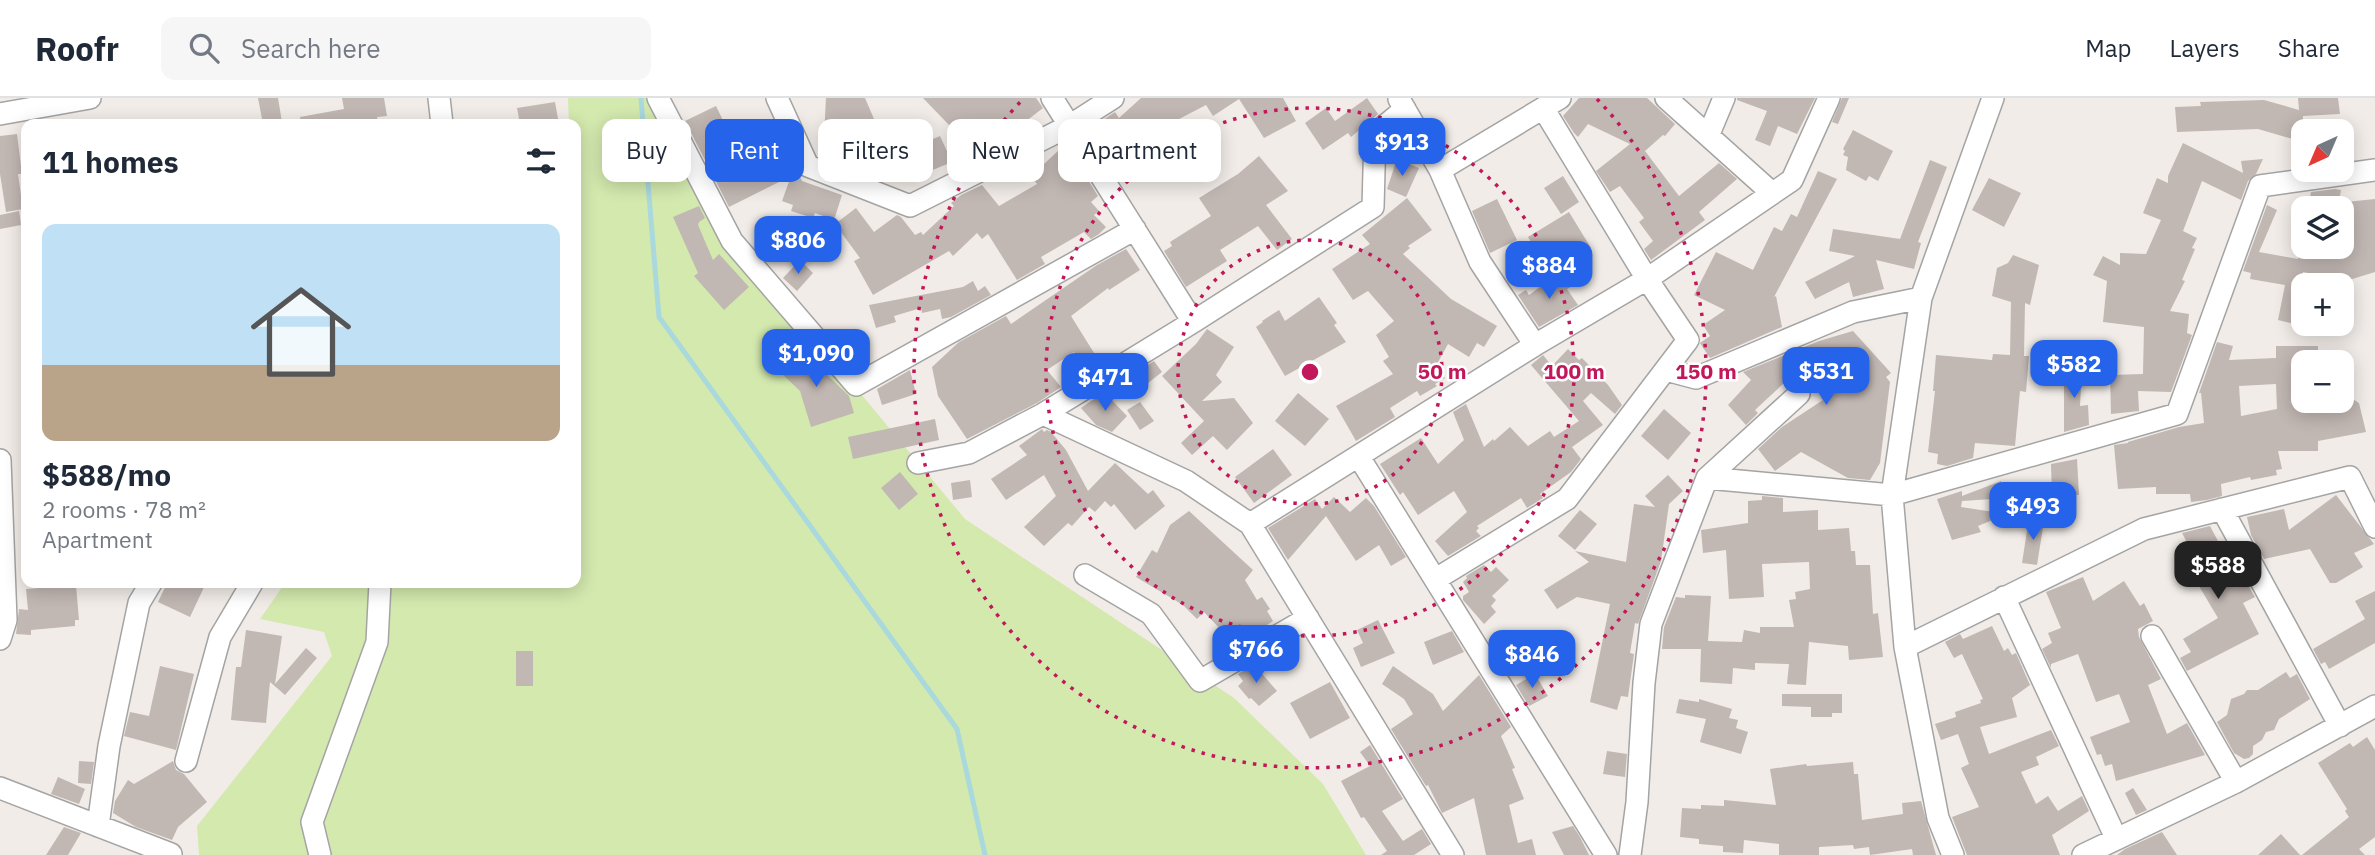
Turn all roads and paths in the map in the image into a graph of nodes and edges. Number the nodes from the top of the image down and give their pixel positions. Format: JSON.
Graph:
{"nodes":[{"id":1,"x":89,"y":98,"type":"edge"},
{"id":2,"x":439,"y":98,"type":"edge"},
{"id":3,"x":658,"y":98,"type":"edge"},
{"id":4,"x":777,"y":98,"type":"edge"},
{"id":5,"x":1052,"y":98,"type":"edge"},
{"id":6,"x":1113,"y":98,"type":"edge"},
{"id":7,"x":1666,"y":98,"type":"edge"},
{"id":8,"x":1724,"y":98,"type":"edge"},
{"id":9,"x":1829,"y":98,"type":"edge"},
{"id":10,"x":1993,"y":98,"type":"edge"},
{"id":11,"x":1402,"y":103,"type":"edge"},
{"id":12,"x":1551,"y":103,"type":"edge"},
{"id":13,"x":0,"y":114,"type":"edge"},
{"id":14,"x":441,"y":119,"type":"edge"},
{"id":15,"x":1065,"y":119,"type":"edge"},
{"id":16,"x":1080,"y":119,"type":"edge"},
{"id":17,"x":1058,"y":132,"type":"edge"},
{"id":18,"x":1709,"y":134,"type":"junction"},
{"id":19,"x":1440,"y":170,"type":"junction"},
{"id":20,"x":2375,"y":170,"type":"edge"},
{"id":21,"x":1105,"y":182,"type":"edge"},
{"id":22,"x":1772,"y":193,"type":"junction"},
{"id":23,"x":1135,"y":229,"type":"junction"},
{"id":24,"x":1647,"y":279,"type":"junction"},
{"id":25,"x":1921,"y":298,"type":"junction"},
{"id":26,"x":1194,"y":321,"type":"junction"},
{"id":27,"x":1535,"y":345,"type":"junction"},
{"id":28,"x":1666,"y":370,"type":"junction"},
{"id":29,"x":1798,"y":394,"type":"dead end"},
{"id":30,"x":1043,"y":414,"type":"junction"},
{"id":31,"x":1359,"y":457,"type":"junction"},
{"id":32,"x":0,"y":460,"type":"edge"},
{"id":33,"x":918,"y":464,"type":"dead end"},
{"id":34,"x":1707,"y":478,"type":"junction"},
{"id":35,"x":1892,"y":495,"type":"junction"},
{"id":36,"x":2222,"y":509,"type":"junction"},
{"id":37,"x":1250,"y":524,"type":"junction"},
{"id":38,"x":2375,"y":527,"type":"edge"},
{"id":39,"x":1085,"y":575,"type":"dead end"},
{"id":40,"x":1436,"y":579,"type":"junction"},
{"id":41,"x":148,"y":588,"type":"edge"},
{"id":42,"x":250,"y":588,"type":"edge"},
{"id":43,"x":380,"y":588,"type":"edge"},
{"id":44,"x":2004,"y":597,"type":"junction"},
{"id":45,"x":1308,"y":618,"type":"junction"},
{"id":46,"x":2152,"y":636,"type":"dead end"},
{"id":47,"x":0,"y":639,"type":"edge"},
{"id":48,"x":1905,"y":647,"type":"junction"},
{"id":49,"x":2375,"y":706,"type":"edge"},
{"id":50,"x":2340,"y":726,"type":"junction"},
{"id":51,"x":187,"y":761,"type":"dead end"},
{"id":52,"x":2236,"y":782,"type":"junction"},
{"id":53,"x":0,"y":789,"type":"edge"},
{"id":54,"x":98,"y":826,"type":"junction"},
{"id":55,"x":2116,"y":838,"type":"junction"},
{"id":56,"x":171,"y":854,"type":"edge"},
{"id":57,"x":320,"y":855,"type":"edge"},
{"id":58,"x":1453,"y":855,"type":"edge"},
{"id":59,"x":1606,"y":855,"type":"edge"},
{"id":60,"x":1629,"y":855,"type":"edge"},
{"id":61,"x":1953,"y":855,"type":"edge"},
{"id":62,"x":2083,"y":855,"type":"edge"}],
"edges":[{"from":1,"to":13,"type":"street"},
{"from":2,"to":14,"type":"street"},
{"from":3,"to":23,"type":"street"},
{"from":4,"to":17,"type":"street"},
{"from":5,"to":15,"type":"street"},
{"from":6,"to":16,"type":"street"},
{"from":7,"to":18,"type":"street"},
{"from":8,"to":18,"type":"street"},
{"from":9,"to":22,"type":"street"},
{"from":10,"to":25,"type":"street"},
{"from":11,"to":19,"type":"street"},
{"from":11,"to":26,"type":"street"},
{"from":12,"to":19,"type":"street"},
{"from":12,"to":24,"type":"street"},
{"from":18,"to":22,"type":"street"},
{"from":19,"to":27,"type":"street"},
{"from":20,"to":35,"type":"street"},
{"from":21,"to":23,"type":"street"},
{"from":22,"to":24,"type":"street"},
{"from":23,"to":26,"type":"street"},
{"from":24,"to":27,"type":"street"},
{"from":24,"to":28,"type":"street"},
{"from":25,"to":28,"type":"street"},
{"from":25,"to":35,"type":"street"},
{"from":26,"to":30,"type":"street"},
{"from":27,"to":31,"type":"street"},
{"from":28,"to":40,"type":"street"},
{"from":29,"to":34,"type":"street"},
{"from":30,"to":33,"type":"street"},
{"from":30,"to":37,"type":"street"},
{"from":31,"to":37,"type":"street"},
{"from":31,"to":40,"type":"street"},
{"from":32,"to":47,"type":"street"},
{"from":34,"to":35,"type":"street"},
{"from":34,"to":60,"type":"street"},
{"from":35,"to":48,"type":"street"},
{"from":36,"to":38,"type":"street"},
{"from":36,"to":44,"type":"street"},
{"from":36,"to":50,"type":"street"},
{"from":37,"to":45,"type":"street"},
{"from":39,"to":45,"type":"street"},
{"from":40,"to":59,"type":"street"},
{"from":41,"to":54,"type":"street"},
{"from":42,"to":51,"type":"street"},
{"from":43,"to":57,"type":"street"},
{"from":44,"to":48,"type":"street"},
{"from":44,"to":55,"type":"street"},
{"from":45,"to":58,"type":"street"},
{"from":46,"to":52,"type":"street"},
{"from":48,"to":61,"type":"street"},
{"from":49,"to":50,"type":"street"},
{"from":50,"to":52,"type":"street"},
{"from":52,"to":55,"type":"street"},
{"from":53,"to":54,"type":"street"},
{"from":54,"to":56,"type":"street"},
{"from":55,"to":62,"type":"street"}]}
